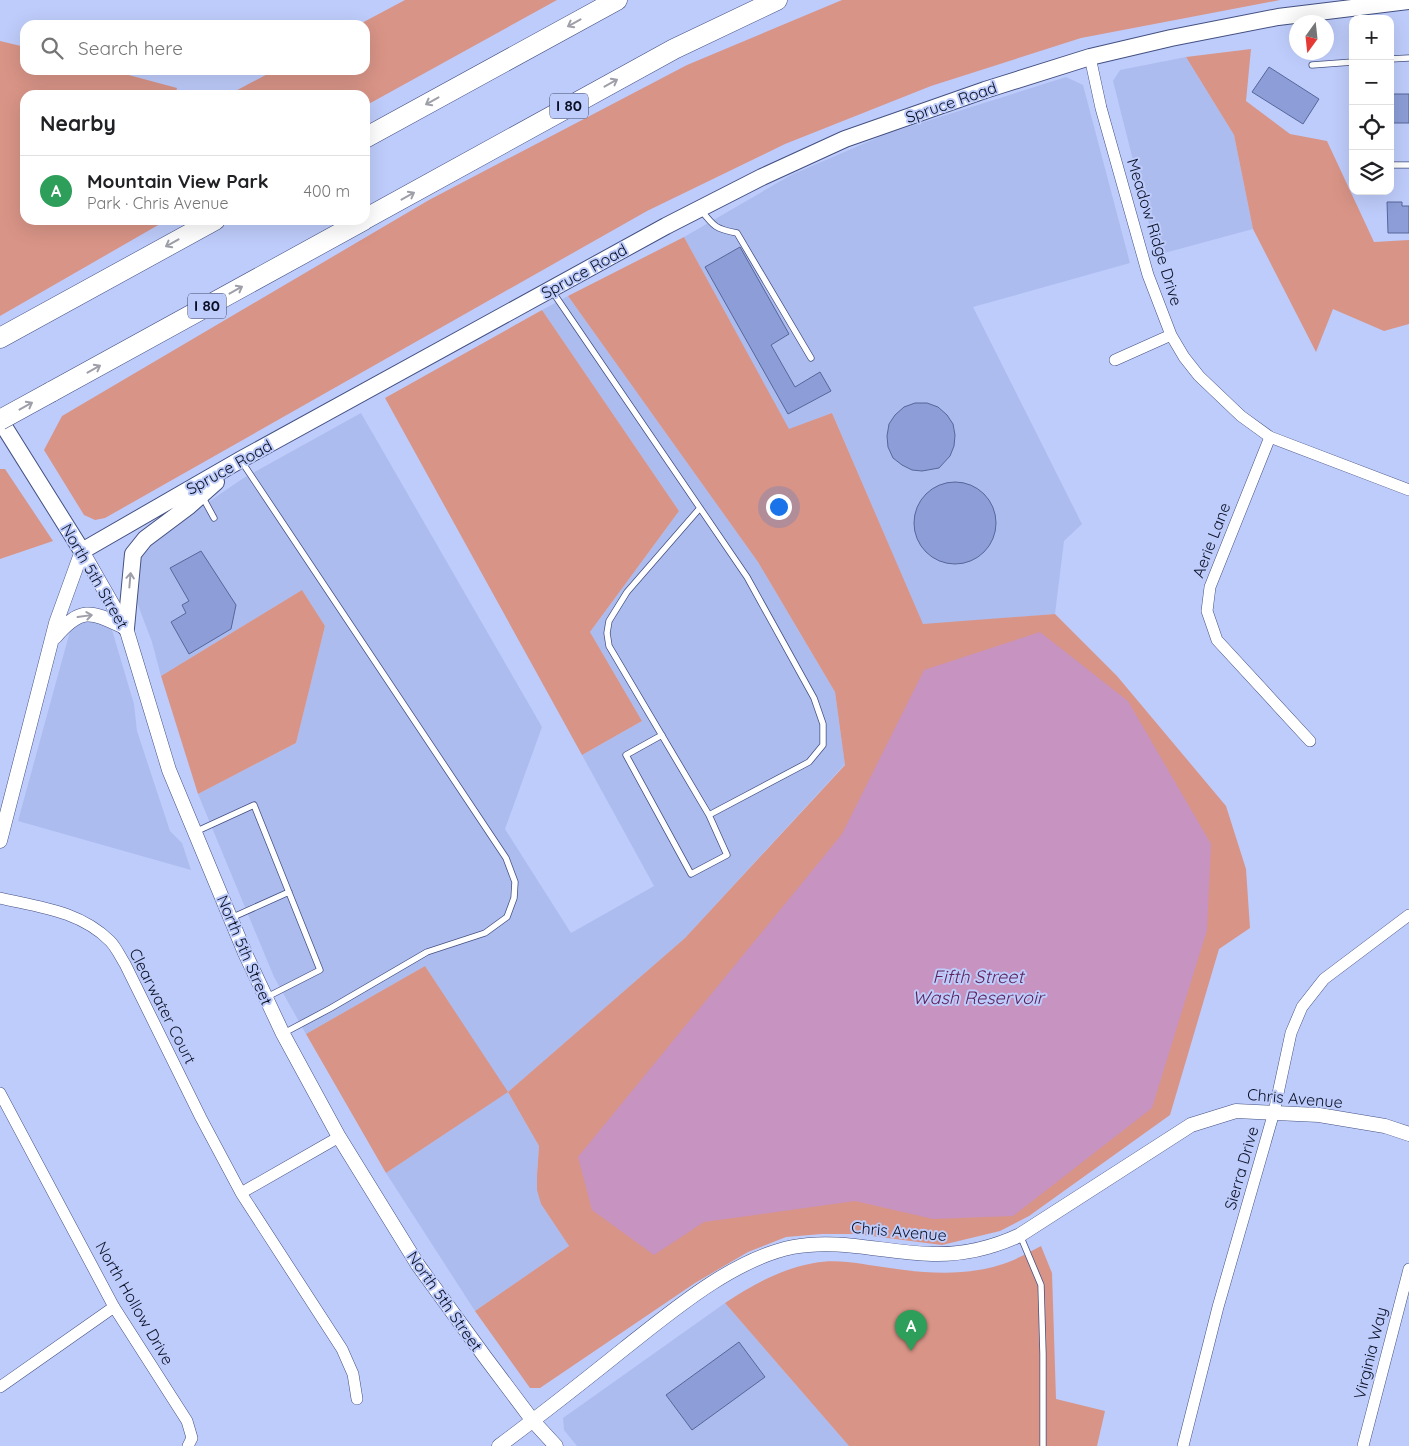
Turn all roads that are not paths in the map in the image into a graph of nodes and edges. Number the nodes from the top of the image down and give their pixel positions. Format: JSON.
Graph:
{"nodes":[{"id":1,"x":617,"y":0,"type":"edge"},
{"id":2,"x":777,"y":0,"type":"edge"},
{"id":3,"x":1409,"y":1,"type":"edge"},
{"id":4,"x":1090,"y":57,"type":"junction"},
{"id":5,"x":1409,"y":58,"type":"edge"},
{"id":6,"x":1394,"y":59,"type":"edge"},
{"id":7,"x":1349,"y":62,"type":"edge"},
{"id":8,"x":1312,"y":65,"type":"dead end"},
{"id":9,"x":370,"y":135,"type":"edge"},
{"id":10,"x":1394,"y":165,"type":"edge"},
{"id":11,"x":1409,"y":165,"type":"edge"},
{"id":12,"x":700,"y":209,"type":"junction"},
{"id":13,"x":370,"y":217,"type":"edge"},
{"id":14,"x":206,"y":225,"type":"edge"},
{"id":15,"x":355,"y":225,"type":"edge"},
{"id":16,"x":551,"y":289,"type":"junction"},
{"id":17,"x":5,"y":335,"type":"edge"},
{"id":18,"x":1171,"y":335,"type":"junction"},
{"id":19,"x":811,"y":358,"type":"dead end"},
{"id":20,"x":1115,"y":360,"type":"dead end"},
{"id":21,"x":0,"y":420,"type":"edge"},
{"id":22,"x":1270,"y":437,"type":"junction"},
{"id":23,"x":240,"y":460,"type":"junction"},
{"id":24,"x":1409,"y":490,"type":"edge"},
{"id":25,"x":202,"y":495,"type":"junction"},
{"id":26,"x":700,"y":508,"type":"junction"},
{"id":27,"x":214,"y":518,"type":"dead end"},
{"id":28,"x":82,"y":551,"type":"junction"},
{"id":29,"x":126,"y":628,"type":"junction"},
{"id":30,"x":51,"y":642,"type":"junction"},
{"id":31,"x":662,"y":735,"type":"junction"},
{"id":32,"x":1310,"y":741,"type":"dead end"},
{"id":33,"x":710,"y":815,"type":"junction"},
{"id":34,"x":195,"y":832,"type":"junction"},
{"id":35,"x":0,"y":839,"type":"edge"},
{"id":36,"x":288,"y":892,"type":"junction"},
{"id":37,"x":0,"y":898,"type":"edge"},
{"id":38,"x":1409,"y":916,"type":"edge"},
{"id":39,"x":230,"y":918,"type":"junction"},
{"id":40,"x":265,"y":999,"type":"junction"},
{"id":41,"x":283,"y":1034,"type":"junction"},
{"id":42,"x":0,"y":1093,"type":"edge"},
{"id":43,"x":1274,"y":1112,"type":"junction"},
{"id":44,"x":1409,"y":1134,"type":"edge"},
{"id":45,"x":338,"y":1137,"type":"junction"},
{"id":46,"x":241,"y":1193,"type":"junction"},
{"id":47,"x":1020,"y":1235,"type":"junction"},
{"id":48,"x":1409,"y":1269,"type":"edge"},
{"id":49,"x":114,"y":1308,"type":"junction"},
{"id":50,"x":0,"y":1387,"type":"edge"},
{"id":51,"x":357,"y":1398,"type":"dead end"},
{"id":52,"x":534,"y":1421,"type":"junction"},
{"id":53,"x":188,"y":1446,"type":"edge"},
{"id":54,"x":500,"y":1446,"type":"edge"},
{"id":55,"x":556,"y":1446,"type":"edge"},
{"id":56,"x":1043,"y":1446,"type":"edge"},
{"id":57,"x":1183,"y":1446,"type":"edge"},
{"id":58,"x":1363,"y":1446,"type":"edge"}],
"edges":[{"from":1,"to":9,"type":"highway","one_way":true},
{"from":13,"to":2,"type":"highway","number":"I 80","one_way":true},
{"from":3,"to":4,"type":"main road","name":"Spruce Road"},
{"from":4,"to":12,"type":"main road","name":"Spruce Road"},
{"from":4,"to":18,"type":"street","name":"Meadow Ridge Drive"},
{"from":5,"to":6,"type":"lane"},
{"from":7,"to":8,"type":"lane"},
{"from":10,"to":11,"type":"lane"},
{"from":12,"to":16,"type":"main road","name":"Spruce Road"},
{"from":12,"to":19,"type":"lane"},
{"from":14,"to":17,"type":"highway","one_way":true},
{"from":21,"to":15,"type":"highway","number":"I 80","one_way":true,"bridge":true},
{"from":16,"to":23,"type":"main road","name":"Spruce Road"},
{"from":16,"to":26,"type":"lane"},
{"from":18,"to":20,"type":"street"},
{"from":18,"to":22,"type":"street","name":"Meadow Ridge Drive"},
{"from":21,"to":28,"type":"main road","name":"North 5th Street"},
{"from":22,"to":24,"type":"street","name":"Meadow Ridge Drive"},
{"from":22,"to":32,"type":"street","name":"Aerie Lane"},
{"from":23,"to":25,"type":"main road"},
{"from":23,"to":28,"type":"main road","name":"Spruce Road"},
{"from":23,"to":41,"type":"lane"},
{"from":25,"to":27,"type":"lane"},
{"from":29,"to":25,"type":"main road","one_way":true},
{"from":26,"to":31,"type":"lane"},
{"from":26,"to":33,"type":"lane"},
{"from":28,"to":29,"type":"street","name":"North 5th Street"},
{"from":28,"to":30,"type":"street"},
{"from":30,"to":29,"type":"street","one_way":true},
{"from":29,"to":34,"type":"street","name":"North 5th Street"},
{"from":30,"to":35,"type":"street"},
{"from":31,"to":33,"type":"lane"},
{"from":31,"to":33,"type":"lane"},
{"from":34,"to":36,"type":"lane"},
{"from":34,"to":39,"type":"street","name":"North 5th Street"},
{"from":36,"to":39,"type":"lane"},
{"from":36,"to":40,"type":"lane"},
{"from":37,"to":46,"type":"street","name":"Clearwater Court"},
{"from":38,"to":43,"type":"street","name":"Sierra Drive"},
{"from":39,"to":40,"type":"street","name":"North 5th Street"},
{"from":40,"to":41,"type":"street","name":"North 5th Street"},
{"from":41,"to":45,"type":"street","name":"North 5th Street"},
{"from":42,"to":49,"type":"street","name":"North Hollow Drive"},
{"from":43,"to":44,"type":"street","name":"Chris Avenue"},
{"from":43,"to":47,"type":"street","name":"Chris Avenue"},
{"from":43,"to":57,"type":"street","name":"Sierra Drive"},
{"from":45,"to":46,"type":"street"},
{"from":45,"to":52,"type":"street","name":"North 5th Street"},
{"from":46,"to":51,"type":"street","name":"Clearwater Court"},
{"from":47,"to":52,"type":"street","name":"Chris Avenue"},
{"from":47,"to":56,"type":"lane"},
{"from":48,"to":58,"type":"street","name":"Virginia Way"},
{"from":49,"to":50,"type":"street"},
{"from":49,"to":53,"type":"street","name":"North Hollow Drive"},
{"from":52,"to":54,"type":"street","name":"Chris Avenue"},
{"from":52,"to":55,"type":"street","name":"North 5th Street"}]}
